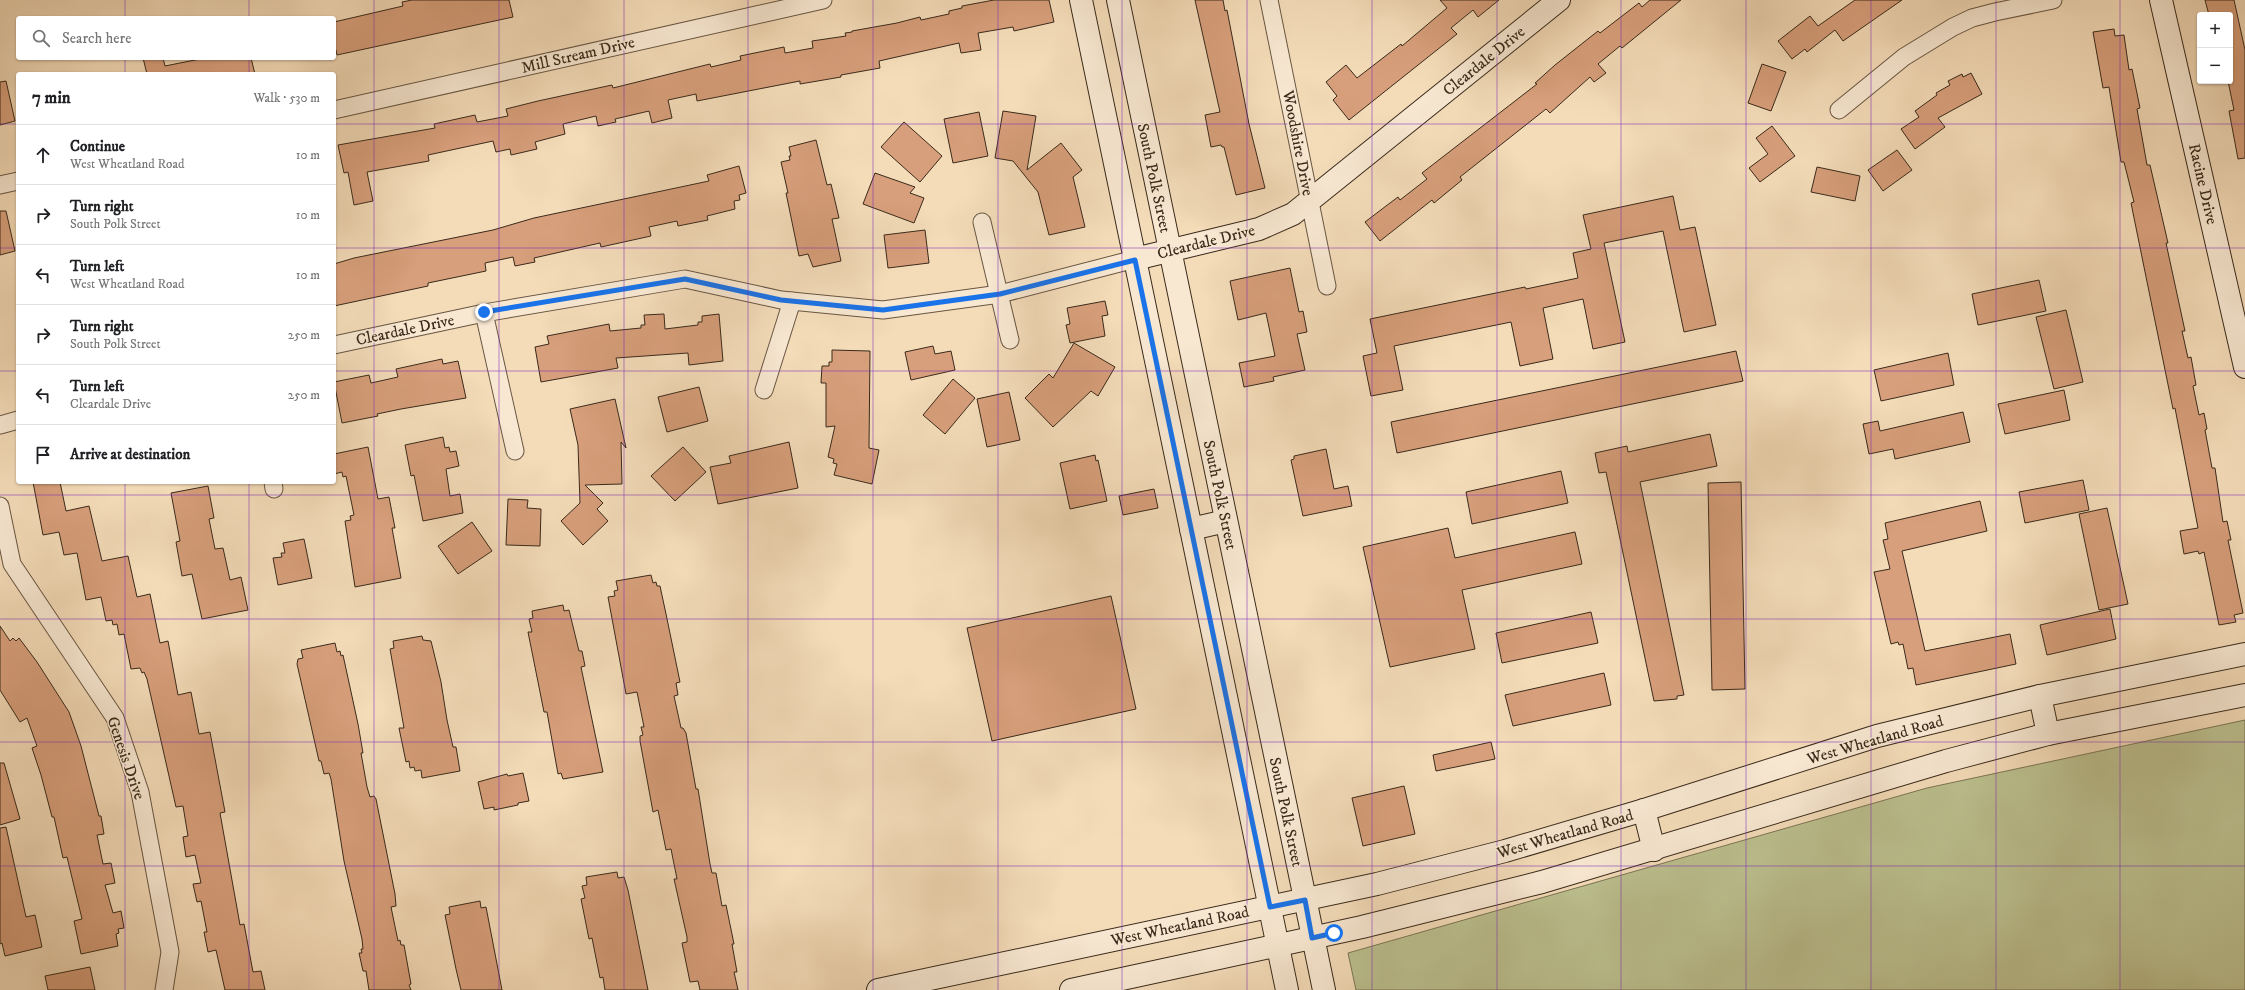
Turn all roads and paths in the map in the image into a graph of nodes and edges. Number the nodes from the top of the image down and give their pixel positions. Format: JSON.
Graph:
{"nodes":[{"id":1,"x":823,"y":0,"type":"edge"},
{"id":2,"x":1081,"y":0,"type":"edge"},
{"id":3,"x":1118,"y":0,"type":"edge"},
{"id":4,"x":1269,"y":0,"type":"edge"},
{"id":5,"x":1559,"y":0,"type":"edge"},
{"id":6,"x":2053,"y":0,"type":"edge"},
{"id":7,"x":2160,"y":0,"type":"edge"},
{"id":8,"x":336,"y":110,"type":"edge"},
{"id":9,"x":1839,"y":110,"type":"dead end"},
{"id":10,"x":16,"y":181,"type":"edge"},
{"id":11,"x":0,"y":185,"type":"edge"},
{"id":12,"x":1310,"y":203,"type":"junction"},
{"id":13,"x":982,"y":222,"type":"dead end"},
{"id":14,"x":1170,"y":252,"type":"junction"},
{"id":15,"x":1135,"y":260,"type":"junction"},
{"id":16,"x":1327,"y":286,"type":"dead end"},
{"id":17,"x":1000,"y":294,"type":"junction"},
{"id":18,"x":792,"y":301,"type":"junction"},
{"id":19,"x":484,"y":312,"type":"junction"},
{"id":20,"x":1010,"y":340,"type":"dead end"},
{"id":21,"x":336,"y":345,"type":"edge"},
{"id":22,"x":2245,"y":367,"type":"edge"},
{"id":23,"x":764,"y":390,"type":"dead end"},
{"id":24,"x":16,"y":421,"type":"edge"},
{"id":25,"x":0,"y":425,"type":"edge"},
{"id":26,"x":515,"y":451,"type":"dead end"},
{"id":27,"x":0,"y":506,"type":"edge"},
{"id":28,"x":1226,"y":521,"type":"junction"},
{"id":29,"x":1191,"y":529,"type":"junction"},
{"id":30,"x":2245,"y":654,"type":"edge"},
{"id":31,"x":2245,"y":695,"type":"edge"},
{"id":32,"x":2040,"y":696,"type":"junction"},
{"id":33,"x":2048,"y":734,"type":"junction"},
{"id":34,"x":1644,"y":810,"type":"junction"},
{"id":35,"x":1654,"y":850,"type":"junction"},
{"id":36,"x":1305,"y":900,"type":"junction"},
{"id":37,"x":1270,"y":907,"type":"junction"},
{"id":38,"x":1312,"y":938,"type":"junction"},
{"id":39,"x":1278,"y":946,"type":"junction"},
{"id":40,"x":164,"y":990,"type":"edge"},
{"id":41,"x":878,"y":990,"type":"edge"},
{"id":42,"x":1071,"y":990,"type":"edge"},
{"id":43,"x":1287,"y":990,"type":"edge"},
{"id":44,"x":1324,"y":990,"type":"edge"}],
"edges":[{"from":1,"to":8,"type":"street","name":"Mill Stream Drive"},
{"from":2,"to":15,"type":"main road"},
{"from":3,"to":14,"type":"main road","name":"South Polk Street"},
{"from":4,"to":12,"type":"street","name":"Woodshire Drive"},
{"from":5,"to":12,"type":"main road","name":"Cleardale Drive"},
{"from":6,"to":9,"type":"street"},
{"from":7,"to":22,"type":"main road","name":"Racine Drive"},
{"from":10,"to":11,"type":"street"},
{"from":12,"to":14,"type":"main road","name":"Cleardale Drive"},
{"from":12,"to":16,"type":"street","name":"Woodshire Drive"},
{"from":13,"to":17,"type":"street"},
{"from":14,"to":15,"type":"main road","name":"Cleardale Drive"},
{"from":14,"to":28,"type":"main road","name":"South Polk Street"},
{"from":15,"to":17,"type":"street","name":"Cleardale Drive"},
{"from":15,"to":29,"type":"main road"},
{"from":17,"to":18,"type":"street","name":"Cleardale Drive"},
{"from":17,"to":20,"type":"street"},
{"from":18,"to":19,"type":"street","name":"Cleardale Drive"},
{"from":18,"to":23,"type":"street"},
{"from":19,"to":21,"type":"street","name":"Cleardale Drive"},
{"from":19,"to":26,"type":"street"},
{"from":24,"to":25,"type":"street"},
{"from":27,"to":40,"type":"street","name":"Genesis Drive"},
{"from":28,"to":29,"type":"main road"},
{"from":28,"to":36,"type":"main road","name":"South Polk Street"},
{"from":29,"to":37,"type":"main road"},
{"from":30,"to":32,"type":"main road","name":"West Wheatland Road"},
{"from":31,"to":33,"type":"main road"},
{"from":32,"to":33,"type":"main road"},
{"from":32,"to":34,"type":"main road","name":"West Wheatland Road"},
{"from":33,"to":35,"type":"main road"},
{"from":34,"to":35,"type":"main road"},
{"from":34,"to":36,"type":"main road","name":"West Wheatland Road"},
{"from":35,"to":38,"type":"main road"},
{"from":36,"to":37,"type":"main road","name":"West Wheatland Road"},
{"from":36,"to":38,"type":"main road","name":"South Polk Street"},
{"from":37,"to":39,"type":"main road"},
{"from":37,"to":41,"type":"main road","name":"West Wheatland Road"},
{"from":38,"to":39,"type":"main road"},
{"from":38,"to":44,"type":"main road","name":"South Polk Street"},
{"from":39,"to":42,"type":"main road"},
{"from":39,"to":43,"type":"main road"}]}
